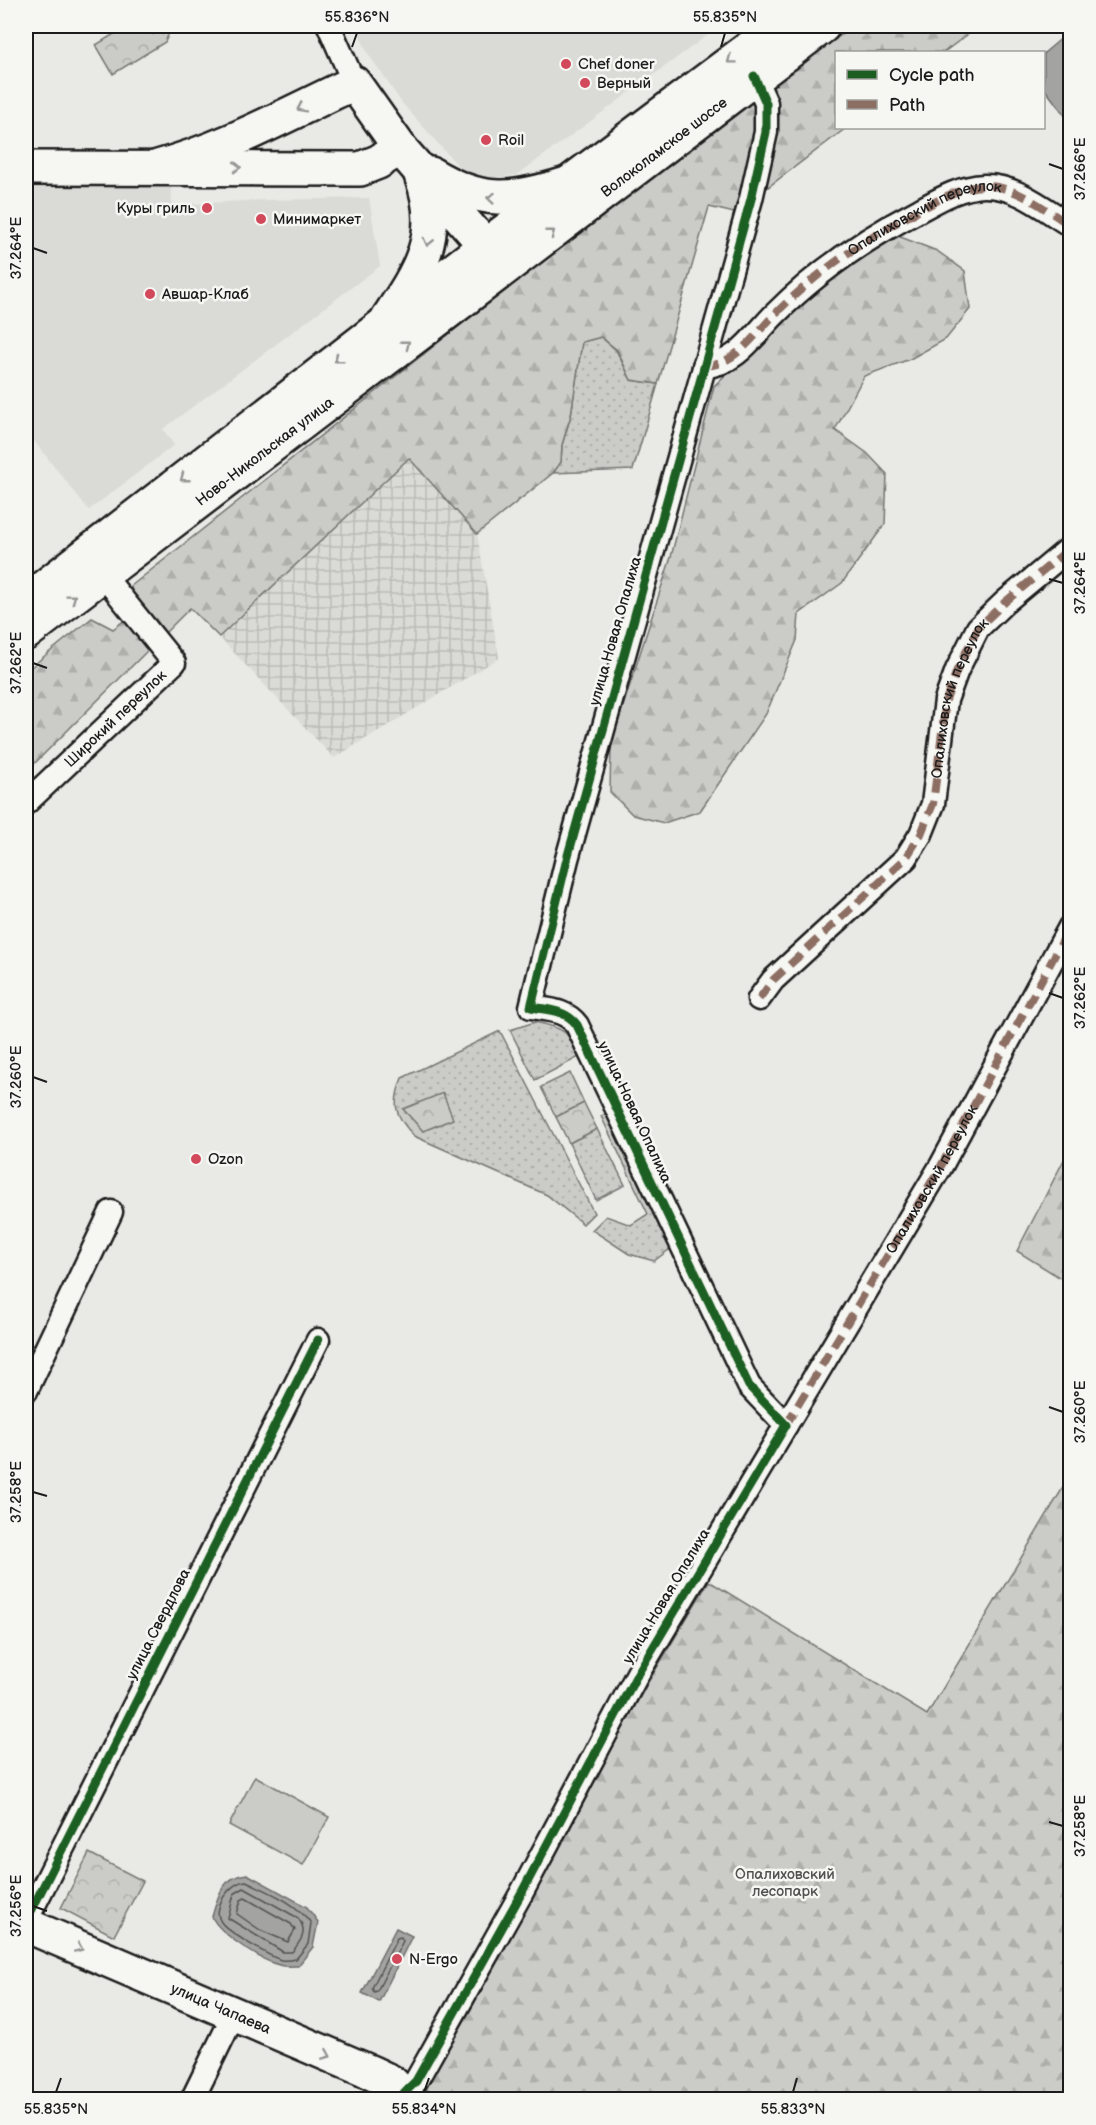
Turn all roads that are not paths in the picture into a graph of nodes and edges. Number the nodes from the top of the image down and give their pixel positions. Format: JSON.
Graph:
{"nodes":[{"id":1,"x":329,"y":26,"type":"edge"},
{"id":2,"x":779,"y":26,"type":"edge"},
{"id":3,"x":824,"y":26,"type":"edge"},
{"id":4,"x":754,"y":76,"type":"junction"},
{"id":5,"x":354,"y":83,"type":"junction"},
{"id":6,"x":408,"y":157,"type":"junction"},
{"id":7,"x":158,"y":167,"type":"junction"},
{"id":8,"x":26,"y":168,"type":"edge"},
{"id":9,"x":568,"y":183,"type":"junction"},
{"id":10,"x":1071,"y":225,"type":"edge"},
{"id":11,"x":495,"y":257,"type":"junction"},
{"id":12,"x":385,"y":323,"type":"junction"},
{"id":13,"x":704,"y":366,"type":"junction"},
{"id":14,"x":1071,"y":548,"type":"edge"},
{"id":15,"x":103,"y":574,"type":"junction"},
{"id":16,"x":26,"y":601,"type":"edge"},
{"id":17,"x":26,"y":633,"type":"edge"},
{"id":18,"x":26,"y":802,"type":"edge"},
{"id":19,"x":1071,"y":927,"type":"edge"},
{"id":20,"x":759,"y":999,"type":"dead end"},
{"id":21,"x":111,"y":1212,"type":"dead end"},
{"id":22,"x":318,"y":1340,"type":"dead end"},
{"id":23,"x":26,"y":1391,"type":"edge"},
{"id":24,"x":786,"y":1425,"type":"junction"},
{"id":25,"x":26,"y":1923,"type":"edge"},
{"id":26,"x":233,"y":2016,"type":"junction"},
{"id":27,"x":407,"y":2096,"type":"edge"},
{"id":28,"x":192,"y":2100,"type":"edge"}],
"edges":[{"from":1,"to":5,"type":"street"},
{"from":2,"to":9,"type":"main road","name":"Волоколамское шоссе","one_way":true},
{"from":3,"to":4,"type":"main road","name":"Волоколамское шоссе"},
{"from":11,"to":4,"type":"main road","name":"Волоколамское шоссе","one_way":true},
{"from":4,"to":13,"type":"street","name":"улица Новая Опалиха"},
{"from":5,"to":6,"type":"main road"},
{"from":5,"to":7,"type":"main road","one_way":true},
{"from":7,"to":6,"type":"main road","one_way":true},
{"from":9,"to":6,"type":"main road","one_way":true},
{"from":6,"to":11,"type":"main road"},
{"from":6,"to":12,"type":"main road","one_way":true},
{"from":7,"to":8,"type":"main road"},
{"from":9,"to":11,"type":"main road","name":"Волоколамское шоссе"},
{"from":10,"to":13,"type":"street","name":"Опалиховский переулок"},
{"from":11,"to":12,"type":"main road","name":"Ново-Никольская улица"},
{"from":15,"to":11,"type":"main road","name":"Ново-Никольская улица","one_way":true},
{"from":12,"to":16,"type":"main road","name":"Ново-Никольская улица","one_way":true},
{"from":13,"to":24,"type":"street","name":"улица Новая Опалиха"},
{"from":14,"to":20,"type":"street","name":"Опалиховский переулок"},
{"from":17,"to":15,"type":"main road","name":"Ново-Никольская улица","one_way":true},
{"from":15,"to":18,"type":"street","name":"Широкий переулок"},
{"from":19,"to":24,"type":"street","name":"Опалиховский переулок"},
{"from":21,"to":23,"type":"street"},
{"from":22,"to":25,"type":"street","name":"улица Свердлова"},
{"from":24,"to":27,"type":"street","name":"улица Новая Опалиха"},
{"from":25,"to":26,"type":"main road","name":"улица Чапаева","one_way":true},
{"from":26,"to":27,"type":"main road","name":"улица Чапаева","one_way":true},
{"from":26,"to":28,"type":"street"}]}
